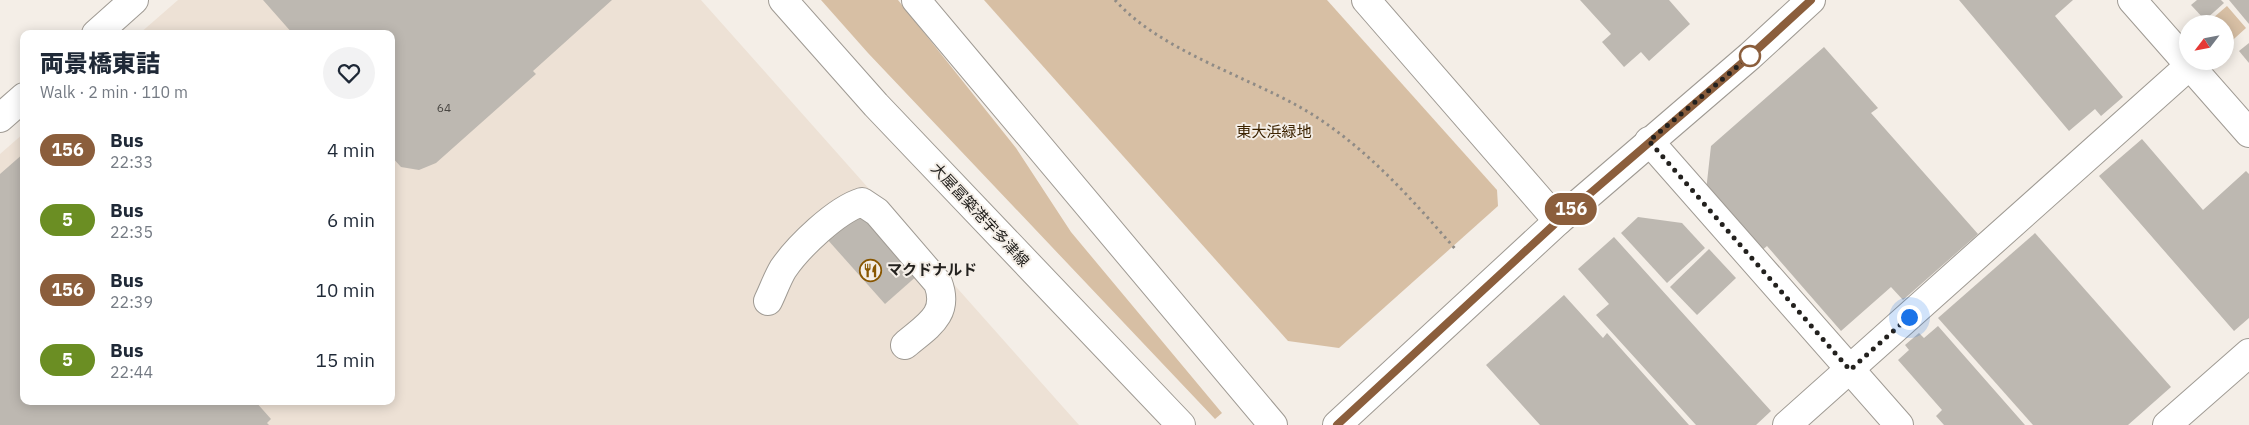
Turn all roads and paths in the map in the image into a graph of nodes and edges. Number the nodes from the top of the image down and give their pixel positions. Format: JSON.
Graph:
{"nodes":[{"id":1,"x":134,"y":0,"type":"edge"},
{"id":2,"x":783,"y":0,"type":"edge"},
{"id":3,"x":916,"y":0,"type":"edge"},
{"id":4,"x":1115,"y":0,"type":"edge"},
{"id":5,"x":1366,"y":0,"type":"edge"},
{"id":6,"x":1811,"y":0,"type":"edge"},
{"id":7,"x":2132,"y":0,"type":"edge"},
{"id":8,"x":100,"y":30,"type":"edge"},
{"id":9,"x":2179,"y":54,"type":"edge"},
{"id":10,"x":2185,"y":70,"type":"edge"},
{"id":11,"x":2193,"y":70,"type":"edge"},
{"id":12,"x":20,"y":100,"type":"edge"},
{"id":13,"x":0,"y":118,"type":"edge"},
{"id":14,"x":2249,"y":133,"type":"edge"},
{"id":15,"x":1649,"y":141,"type":"junction"},
{"id":16,"x":1558,"y":221,"type":"junction"},
{"id":17,"x":1457,"y":251,"type":"dead end"},
{"id":18,"x":768,"y":301,"type":"dead end"},
{"id":19,"x":905,"y":345,"type":"dead end"},
{"id":20,"x":2249,"y":353,"type":"edge"},
{"id":21,"x":1850,"y":370,"type":"junction"},
{"id":22,"x":1181,"y":425,"type":"edge"},
{"id":23,"x":1273,"y":425,"type":"edge"},
{"id":24,"x":1337,"y":425,"type":"edge"},
{"id":25,"x":1788,"y":425,"type":"edge"},
{"id":26,"x":1899,"y":425,"type":"edge"},
{"id":27,"x":2166,"y":425,"type":"edge"}],
"edges":[{"from":1,"to":8,"type":"main road"},
{"from":2,"to":22,"type":"main road","name":"大屋冨築港宇多津線"},
{"from":3,"to":23,"type":"main road"},
{"from":4,"to":17,"type":"path"},
{"from":5,"to":16,"type":"main road"},
{"from":6,"to":15,"type":"main road"},
{"from":7,"to":9,"type":"main road"},
{"from":10,"to":21,"type":"main road"},
{"from":11,"to":14,"type":"main road"},
{"from":12,"to":13,"type":"main road"},
{"from":15,"to":16,"type":"main road"},
{"from":15,"to":21,"type":"main road"},
{"from":16,"to":24,"type":"main road"},
{"from":18,"to":19,"type":"main road"},
{"from":20,"to":27,"type":"main road"},
{"from":21,"to":25,"type":"main road"},
{"from":21,"to":26,"type":"main road"}]}
